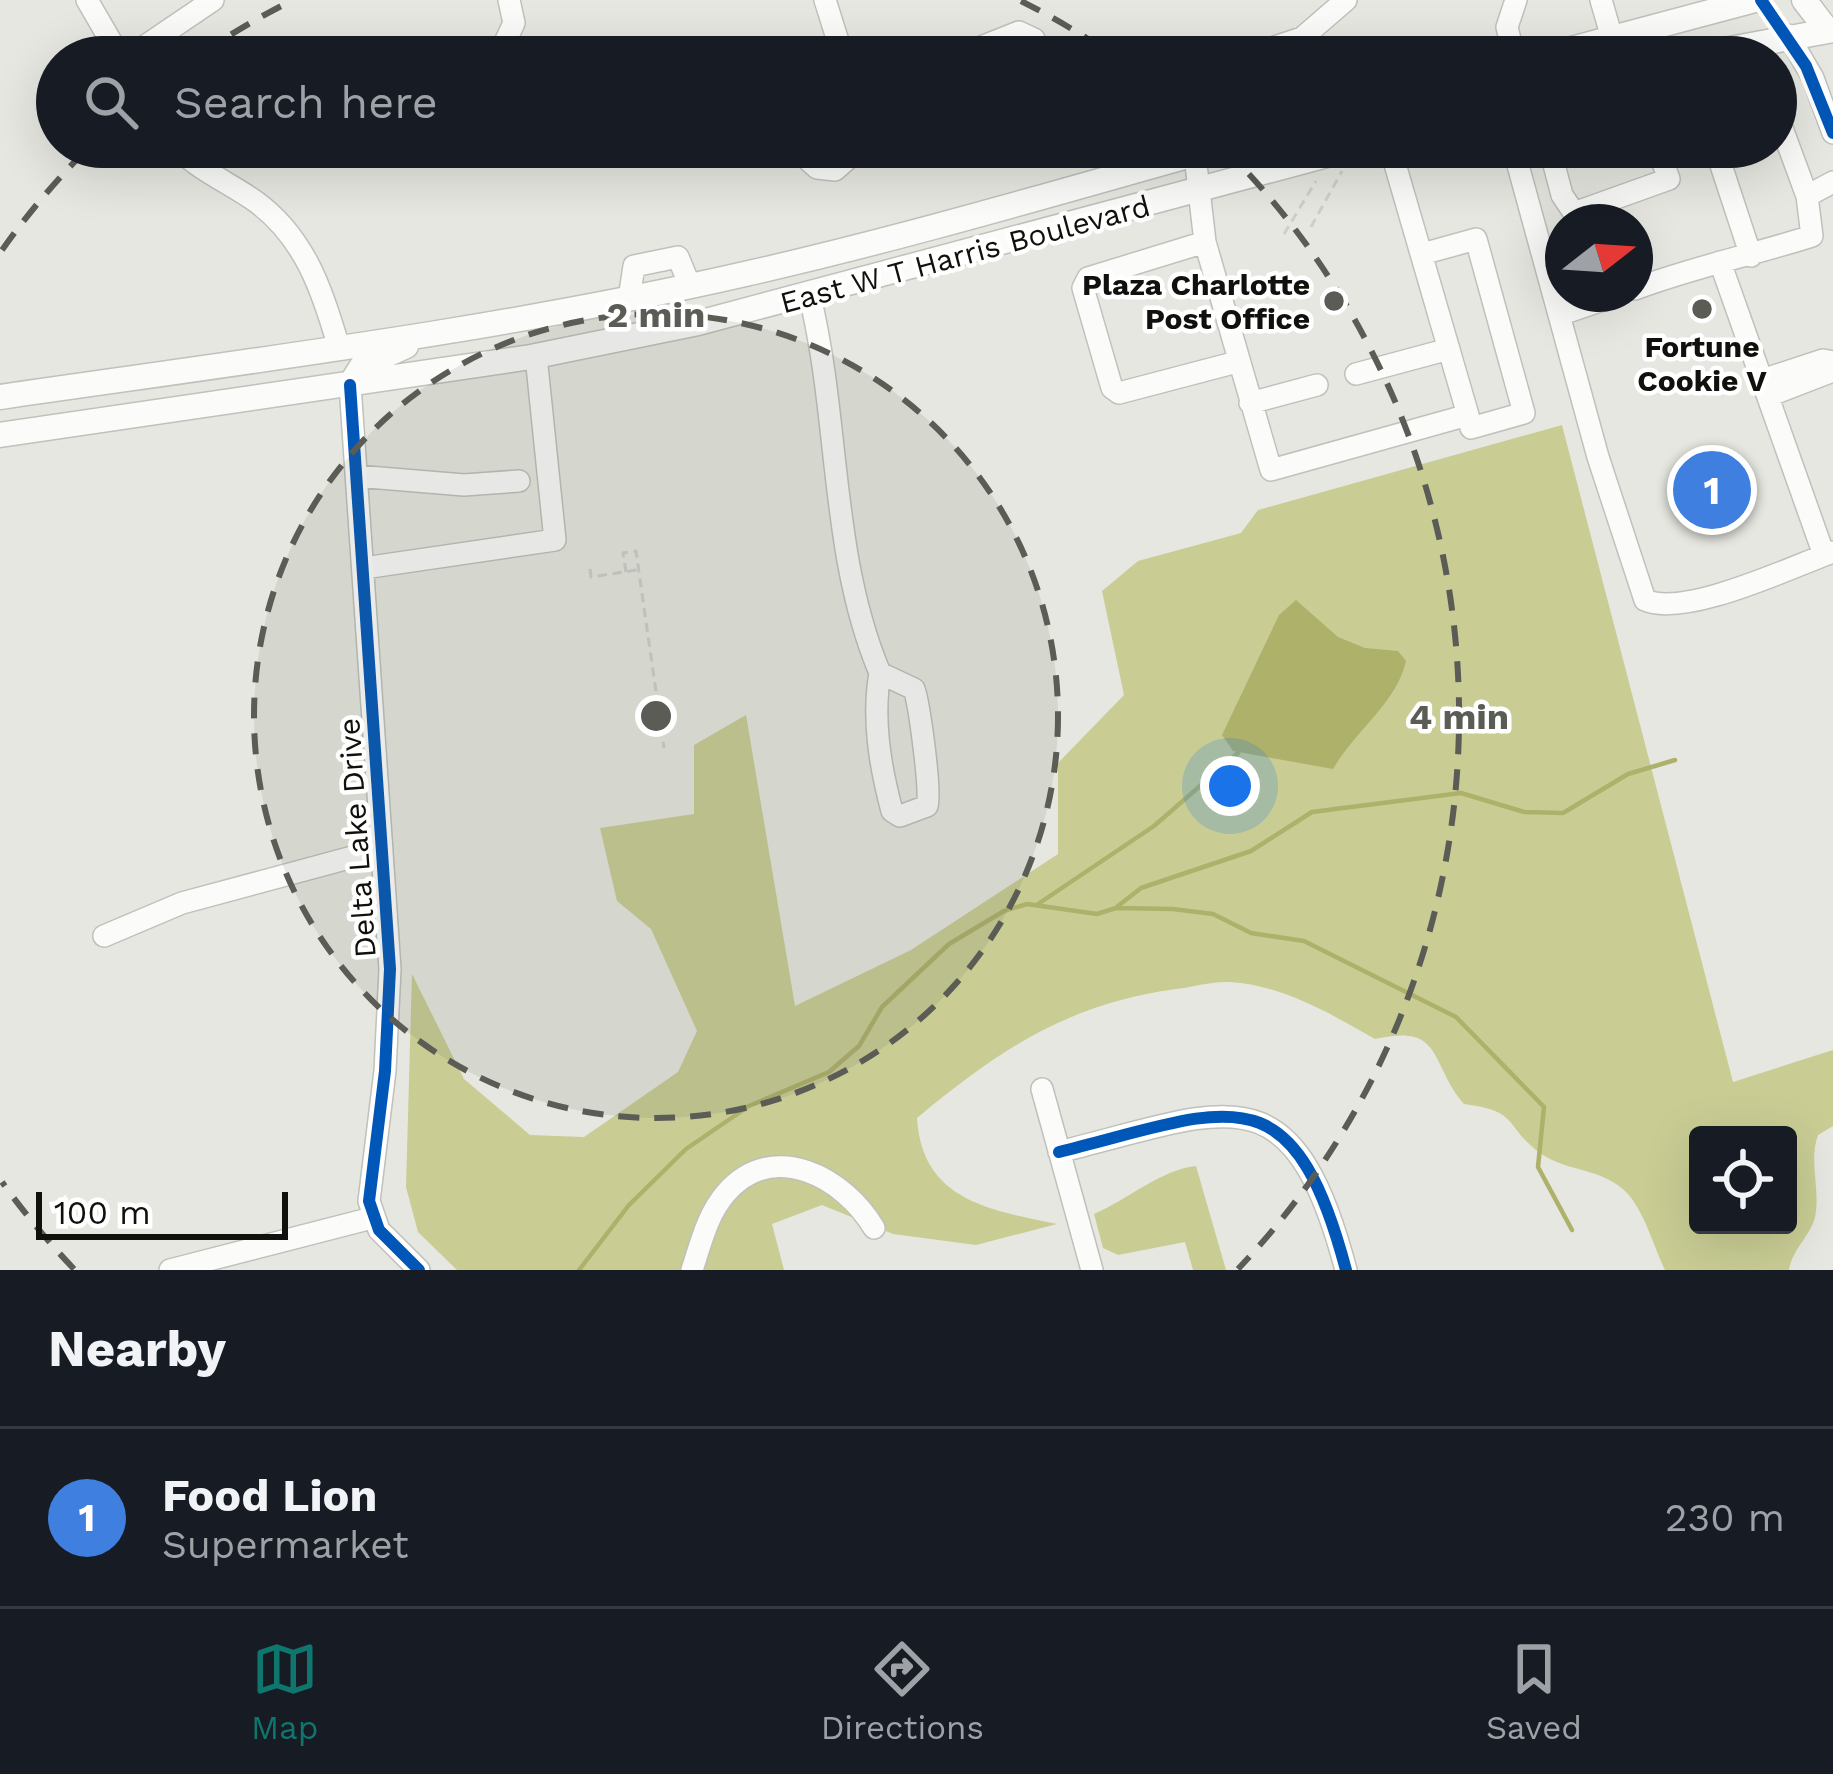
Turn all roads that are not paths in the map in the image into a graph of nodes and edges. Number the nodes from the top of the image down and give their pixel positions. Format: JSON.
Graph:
{"nodes":[{"id":1,"x":87,"y":0,"type":"edge"},
{"id":2,"x":213,"y":0,"type":"edge"},
{"id":3,"x":509,"y":0,"type":"edge"},
{"id":4,"x":825,"y":0,"type":"edge"},
{"id":5,"x":1346,"y":0,"type":"edge"},
{"id":6,"x":1516,"y":0,"type":"edge"},
{"id":7,"x":1601,"y":0,"type":"edge"},
{"id":8,"x":1758,"y":0,"type":"edge"},
{"id":9,"x":1804,"y":0,"type":"edge"},
{"id":10,"x":1677,"y":11,"type":"edge"},
{"id":11,"x":1788,"y":34,"type":"junction"},
{"id":12,"x":1831,"y":35,"type":"edge"},
{"id":13,"x":108,"y":36,"type":"edge"},
{"id":14,"x":160,"y":36,"type":"edge"},
{"id":15,"x":508,"y":36,"type":"edge"},
{"id":16,"x":835,"y":36,"type":"edge"},
{"id":17,"x":1304,"y":36,"type":"edge"},
{"id":18,"x":1509,"y":36,"type":"edge"},
{"id":19,"x":1611,"y":36,"type":"edge"},
{"id":20,"x":1617,"y":36,"type":"edge"},
{"id":21,"x":1779,"y":36,"type":"edge"},
{"id":22,"x":1797,"y":50,"type":"edge"},
{"id":23,"x":1833,"y":133,"type":"edge"},
{"id":24,"x":207,"y":168,"type":"edge"},
{"id":25,"x":1117,"y":168,"type":"edge"},
{"id":26,"x":1201,"y":168,"type":"edge"},
{"id":27,"x":1300,"y":168,"type":"edge"},
{"id":28,"x":1396,"y":168,"type":"edge"},
{"id":29,"x":1519,"y":168,"type":"edge"},
{"id":30,"x":1555,"y":168,"type":"edge"},
{"id":31,"x":1665,"y":168,"type":"edge"},
{"id":32,"x":1722,"y":168,"type":"edge"},
{"id":33,"x":1797,"y":168,"type":"edge"},
{"id":34,"x":1833,"y":182,"type":"edge"},
{"id":35,"x":1198,"y":190,"type":"junction"},
{"id":36,"x":1562,"y":195,"type":"junction"},
{"id":37,"x":1807,"y":196,"type":"junction"},
{"id":38,"x":1529,"y":207,"type":"junction"},
{"id":39,"x":1205,"y":242,"type":"junction"},
{"id":40,"x":1422,"y":254,"type":"junction"},
{"id":41,"x":1751,"y":256,"type":"junction"},
{"id":42,"x":1720,"y":262,"type":"junction"},
{"id":43,"x":1653,"y":283,"type":"edge"},
{"id":44,"x":810,"y":297,"type":"junction"},
{"id":45,"x":1568,"y":312,"type":"edge"},
{"id":46,"x":1559,"y":315,"type":"junction"},
{"id":47,"x":442,"y":332,"type":"junction"},
{"id":48,"x":339,"y":348,"type":"junction"},
{"id":49,"x":1449,"y":349,"type":"junction"},
{"id":50,"x":536,"y":356,"type":"junction"},
{"id":51,"x":1237,"y":362,"type":"junction"},
{"id":52,"x":1833,"y":362,"type":"edge"},
{"id":53,"x":1833,"y":371,"type":"edge"},
{"id":54,"x":1356,"y":374,"type":"dead end"},
{"id":55,"x":350,"y":385,"type":"junction"},
{"id":56,"x":1317,"y":385,"type":"dead end"},
{"id":57,"x":1765,"y":388,"type":"junction"},
{"id":58,"x":0,"y":397,"type":"edge"},
{"id":59,"x":262,"y":397,"type":"junction"},
{"id":60,"x":1250,"y":403,"type":"junction"},
{"id":61,"x":1468,"y":415,"type":"junction"},
{"id":62,"x":0,"y":435,"type":"edge"},
{"id":63,"x":356,"y":476,"type":"junction"},
{"id":64,"x":519,"y":481,"type":"dead end"},
{"id":65,"x":1828,"y":553,"type":"edge"},
{"id":66,"x":364,"y":568,"type":"junction"},
{"id":67,"x":880,"y":673,"type":"junction"},
{"id":68,"x":382,"y":850,"type":"junction"},
{"id":69,"x":104,"y":936,"type":"dead end"},
{"id":70,"x":1042,"y":1089,"type":"dead end"},
{"id":71,"x":1059,"y":1152,"type":"junction"},
{"id":72,"x":373,"y":1218,"type":"junction"},
{"id":73,"x":874,"y":1228,"type":"dead end"},
{"id":74,"x":170,"y":1270,"type":"edge"},
{"id":75,"x":419,"y":1270,"type":"edge"},
{"id":76,"x":692,"y":1270,"type":"edge"},
{"id":77,"x":1091,"y":1270,"type":"edge"},
{"id":78,"x":1346,"y":1270,"type":"edge"}],
"edges":[{"from":1,"to":13,"type":"street"},
{"from":2,"to":14,"type":"street"},
{"from":3,"to":15,"type":"street"},
{"from":4,"to":16,"type":"street"},
{"from":5,"to":17,"type":"street"},
{"from":6,"to":18,"type":"street"},
{"from":7,"to":19,"type":"street"},
{"from":8,"to":10,"type":"main road"},
{"from":8,"to":11,"type":"main road"},
{"from":9,"to":12,"type":"main road"},
{"from":10,"to":20,"type":"main road"},
{"from":11,"to":12,"type":"main road"},
{"from":11,"to":21,"type":"main road"},
{"from":22,"to":23,"type":"street"},
{"from":24,"to":48,"type":"street"},
{"from":25,"to":47,"type":"main road","name":"East W T Harris Boulevard"},
{"from":26,"to":35,"type":"street"},
{"from":27,"to":35,"type":"main road","name":"East W T Harris Boulevard"},
{"from":28,"to":40,"type":"street"},
{"from":29,"to":38,"type":"street"},
{"from":30,"to":36,"type":"street"},
{"from":31,"to":36,"type":"street"},
{"from":32,"to":41,"type":"street"},
{"from":33,"to":37,"type":"street"},
{"from":34,"to":37,"type":"street"},
{"from":35,"to":39,"type":"street"},
{"from":35,"to":44,"type":"main road","name":"East W T Harris Boulevard"},
{"from":36,"to":38,"type":"street"},
{"from":37,"to":41,"type":"street"},
{"from":38,"to":46,"type":"street"},
{"from":39,"to":51,"type":"street"},
{"from":39,"to":51,"type":"street"},
{"from":40,"to":49,"type":"street"},
{"from":40,"to":61,"type":"street"},
{"from":41,"to":42,"type":"street"},
{"from":42,"to":43,"type":"street"},
{"from":42,"to":57,"type":"street"},
{"from":44,"to":50,"type":"main road","name":"East W T Harris Boulevard"},
{"from":44,"to":67,"type":"street"},
{"from":45,"to":46,"type":"street"},
{"from":46,"to":65,"type":"street"},
{"from":47,"to":48,"type":"main road","name":"East W T Harris Boulevard"},
{"from":47,"to":55,"type":"main road"},
{"from":48,"to":58,"type":"main road","name":"East W T Harris Boulevard"},
{"from":48,"to":59,"type":"main road"},
{"from":49,"to":54,"type":"street"},
{"from":49,"to":61,"type":"street"},
{"from":50,"to":55,"type":"main road","name":"East W T Harris Boulevard"},
{"from":50,"to":66,"type":"street"},
{"from":51,"to":60,"type":"street"},
{"from":52,"to":57,"type":"street"},
{"from":53,"to":57,"type":"street"},
{"from":55,"to":59,"type":"main road","name":"East W T Harris Boulevard"},
{"from":55,"to":63,"type":"street","name":"Delta Lake Drive"},
{"from":56,"to":60,"type":"street"},
{"from":57,"to":65,"type":"street"},
{"from":59,"to":62,"type":"main road","name":"East W T Harris Boulevard"},
{"from":60,"to":61,"type":"street"},
{"from":63,"to":64,"type":"street"},
{"from":63,"to":66,"type":"street","name":"Delta Lake Drive"},
{"from":66,"to":68,"type":"street","name":"Delta Lake Drive"},
{"from":67,"to":67,"type":"street"},
{"from":68,"to":69,"type":"street"},
{"from":68,"to":72,"type":"street","name":"Delta Lake Drive"},
{"from":70,"to":71,"type":"street"},
{"from":71,"to":77,"type":"street"},
{"from":71,"to":78,"type":"street"},
{"from":72,"to":74,"type":"street"},
{"from":72,"to":75,"type":"street"},
{"from":73,"to":76,"type":"street"}]}
